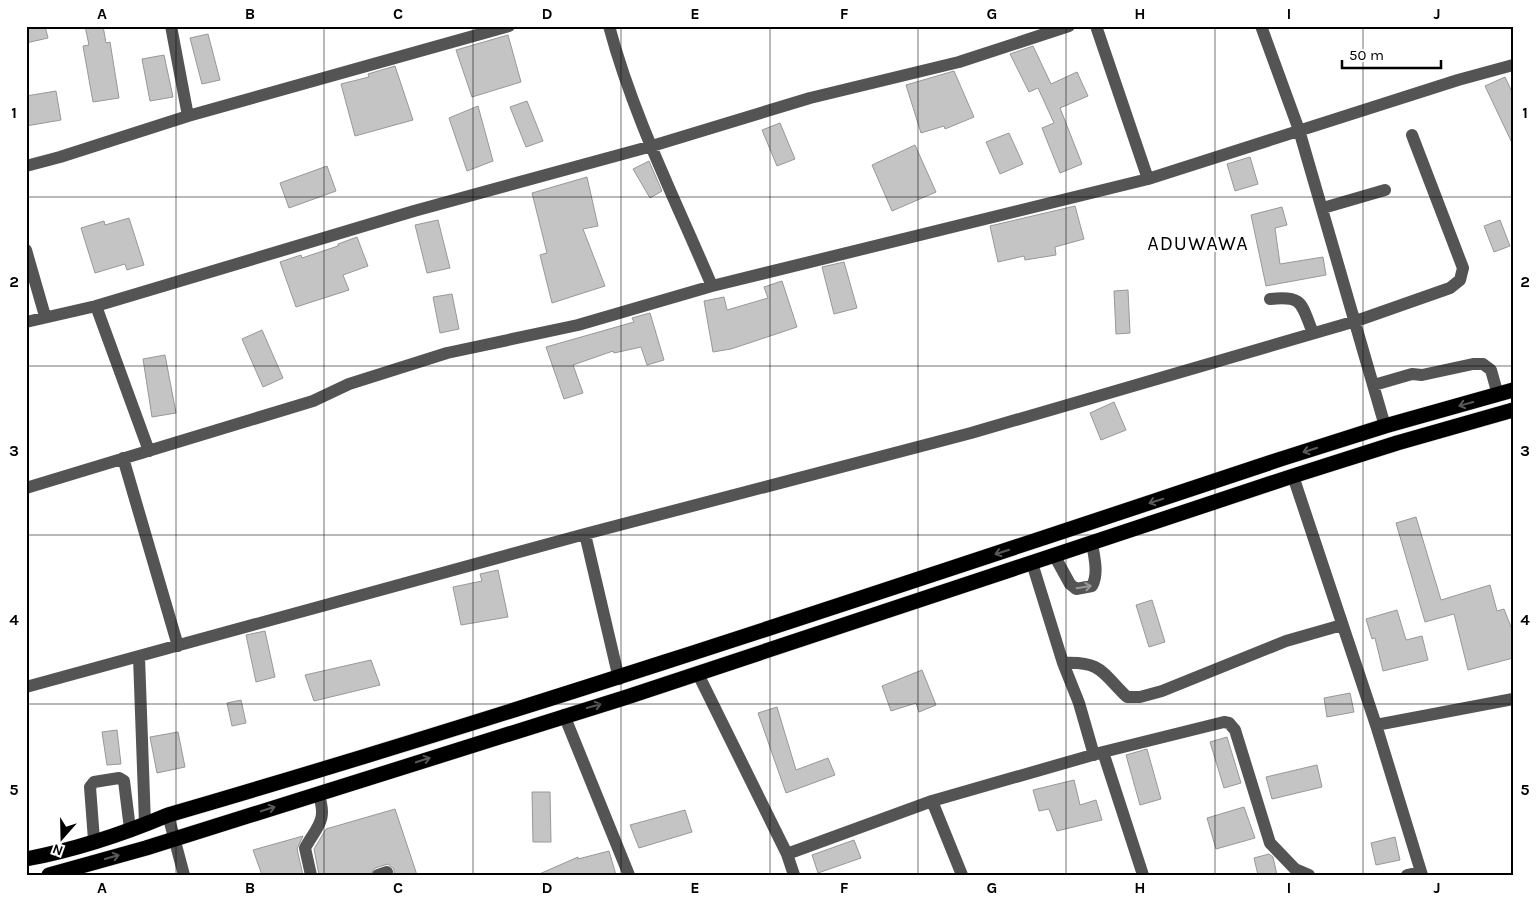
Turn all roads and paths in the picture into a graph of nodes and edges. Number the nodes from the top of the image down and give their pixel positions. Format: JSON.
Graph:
{"nodes":[{"id":1,"x":171,"y":26,"type":"edge"},
{"id":2,"x":509,"y":26,"type":"edge"},
{"id":3,"x":609,"y":26,"type":"edge"},
{"id":4,"x":1069,"y":26,"type":"edge"},
{"id":5,"x":1096,"y":26,"type":"edge"},
{"id":6,"x":1261,"y":26,"type":"edge"},
{"id":7,"x":1513,"y":65,"type":"edge"},
{"id":8,"x":188,"y":116,"type":"junction"},
{"id":9,"x":1299,"y":130,"type":"junction"},
{"id":10,"x":1412,"y":135,"type":"dead end"},
{"id":11,"x":652,"y":146,"type":"junction"},
{"id":12,"x":26,"y":166,"type":"edge"},
{"id":13,"x":1148,"y":179,"type":"junction"},
{"id":14,"x":1385,"y":190,"type":"dead end"},
{"id":15,"x":1323,"y":208,"type":"junction"},
{"id":16,"x":26,"y":250,"type":"edge"},
{"id":17,"x":712,"y":286,"type":"junction"},
{"id":18,"x":1270,"y":299,"type":"dead end"},
{"id":19,"x":96,"y":306,"type":"junction"},
{"id":20,"x":46,"y":316,"type":"junction"},
{"id":21,"x":1356,"y":321,"type":"junction"},
{"id":22,"x":26,"y":322,"type":"edge"},
{"id":23,"x":1313,"y":332,"type":"junction"},
{"id":24,"x":1374,"y":385,"type":"junction"},
{"id":25,"x":1506,"y":393,"type":"edge"},
{"id":26,"x":1513,"y":410,"type":"edge"},
{"id":27,"x":1385,"y":426,"type":"junction"},
{"id":28,"x":149,"y":451,"type":"junction"},
{"id":29,"x":122,"y":458,"type":"junction"},
{"id":30,"x":1293,"y":476,"type":"junction"},
{"id":31,"x":26,"y":488,"type":"edge"},
{"id":32,"x":585,"y":534,"type":"junction"},
{"id":33,"x":1092,"y":543,"type":"junction"},
{"id":34,"x":1054,"y":555,"type":"junction"},
{"id":35,"x":1032,"y":563,"type":"junction"},
{"id":36,"x":1342,"y":625,"type":"junction"},
{"id":37,"x":178,"y":646,"type":"junction"},
{"id":38,"x":139,"y":656,"type":"junction"},
{"id":39,"x":1063,"y":663,"type":"junction"},
{"id":40,"x":698,"y":674,"type":"junction"},
{"id":41,"x":619,"y":678,"type":"junction"},
{"id":42,"x":26,"y":687,"type":"edge"},
{"id":43,"x":1513,"y":699,"type":"edge"},
{"id":44,"x":564,"y":715,"type":"junction"},
{"id":45,"x":1376,"y":725,"type":"junction"},
{"id":46,"x":1098,"y":753,"type":"junction"},
{"id":47,"x":318,"y":793,"type":"junction"},
{"id":48,"x":932,"y":801,"type":"junction"},
{"id":49,"x":168,"y":815,"type":"junction"},
{"id":50,"x":145,"y":824,"type":"junction"},
{"id":51,"x":130,"y":829,"type":"junction"},
{"id":52,"x":174,"y":839,"type":"junction"},
{"id":53,"x":94,"y":840,"type":"junction"},
{"id":54,"x":787,"y":854,"type":"junction"},
{"id":55,"x":26,"y":859,"type":"edge"},
{"id":56,"x":1421,"y":873,"type":"edge"},
{"id":57,"x":49,"y":875,"type":"edge"},
{"id":58,"x":184,"y":875,"type":"edge"},
{"id":59,"x":311,"y":875,"type":"edge"},
{"id":60,"x":629,"y":875,"type":"edge"},
{"id":61,"x":794,"y":875,"type":"edge"},
{"id":62,"x":962,"y":875,"type":"edge"},
{"id":63,"x":1143,"y":875,"type":"edge"},
{"id":64,"x":1308,"y":875,"type":"edge"},
{"id":65,"x":1408,"y":875,"type":"edge"}],
"edges":[{"from":1,"to":8,"type":"street"},
{"from":2,"to":8,"type":"street"},
{"from":3,"to":11,"type":"street"},
{"from":4,"to":11,"type":"street"},
{"from":5,"to":13,"type":"street"},
{"from":6,"to":9,"type":"street"},
{"from":7,"to":9,"type":"street"},
{"from":8,"to":12,"type":"street"},
{"from":9,"to":13,"type":"street"},
{"from":9,"to":15,"type":"street"},
{"from":10,"to":21,"type":"street"},
{"from":11,"to":17,"type":"street"},
{"from":11,"to":19,"type":"street"},
{"from":13,"to":17,"type":"street"},
{"from":14,"to":15,"type":"street"},
{"from":15,"to":21,"type":"street"},
{"from":16,"to":20,"type":"street"},
{"from":17,"to":28,"type":"street"},
{"from":18,"to":23,"type":"street"},
{"from":19,"to":20,"type":"street"},
{"from":19,"to":28,"type":"street"},
{"from":20,"to":22,"type":"street"},
{"from":21,"to":23,"type":"street"},
{"from":21,"to":24,"type":"street"},
{"from":23,"to":32,"type":"street"},
{"from":24,"to":25,"type":"street"},
{"from":24,"to":27,"type":"street"},
{"from":25,"to":27,"type":"highway","one_way":true},
{"from":26,"to":30,"type":"highway"},
{"from":27,"to":41,"type":"highway","one_way":true},
{"from":28,"to":29,"type":"street"},
{"from":29,"to":31,"type":"street"},
{"from":29,"to":37,"type":"street"},
{"from":30,"to":33,"type":"highway"},
{"from":30,"to":36,"type":"street"},
{"from":32,"to":37,"type":"street"},
{"from":32,"to":41,"type":"street"},
{"from":33,"to":34,"type":"highway"},
{"from":34,"to":33,"type":"street","one_way":true},
{"from":34,"to":35,"type":"highway"},
{"from":35,"to":39,"type":"street"},
{"from":35,"to":40,"type":"highway"},
{"from":36,"to":39,"type":"street"},
{"from":36,"to":45,"type":"street"},
{"from":37,"to":38,"type":"street"},
{"from":38,"to":42,"type":"street"},
{"from":38,"to":50,"type":"street"},
{"from":39,"to":46,"type":"street"},
{"from":44,"to":40,"type":"highway","one_way":true},
{"from":40,"to":54,"type":"street"},
{"from":41,"to":49,"type":"highway"},
{"from":43,"to":45,"type":"street"},
{"from":47,"to":44,"type":"highway","one_way":true},
{"from":44,"to":60,"type":"street"},
{"from":45,"to":56,"type":"street"},
{"from":46,"to":48,"type":"street"},
{"from":46,"to":63,"type":"street"},
{"from":46,"to":64,"type":"street"},
{"from":52,"to":47,"type":"highway","one_way":true},
{"from":47,"to":59,"type":"street"},
{"from":48,"to":54,"type":"street"},
{"from":48,"to":62,"type":"street"},
{"from":49,"to":50,"type":"highway"},
{"from":49,"to":52,"type":"street"},
{"from":50,"to":51,"type":"highway"},
{"from":51,"to":53,"type":"highway"},
{"from":51,"to":53,"type":"street"},
{"from":57,"to":52,"type":"highway","one_way":true},
{"from":52,"to":58,"type":"street"},
{"from":53,"to":55,"type":"highway"},
{"from":54,"to":61,"type":"street"},
{"from":56,"to":65,"type":"street"}]}
